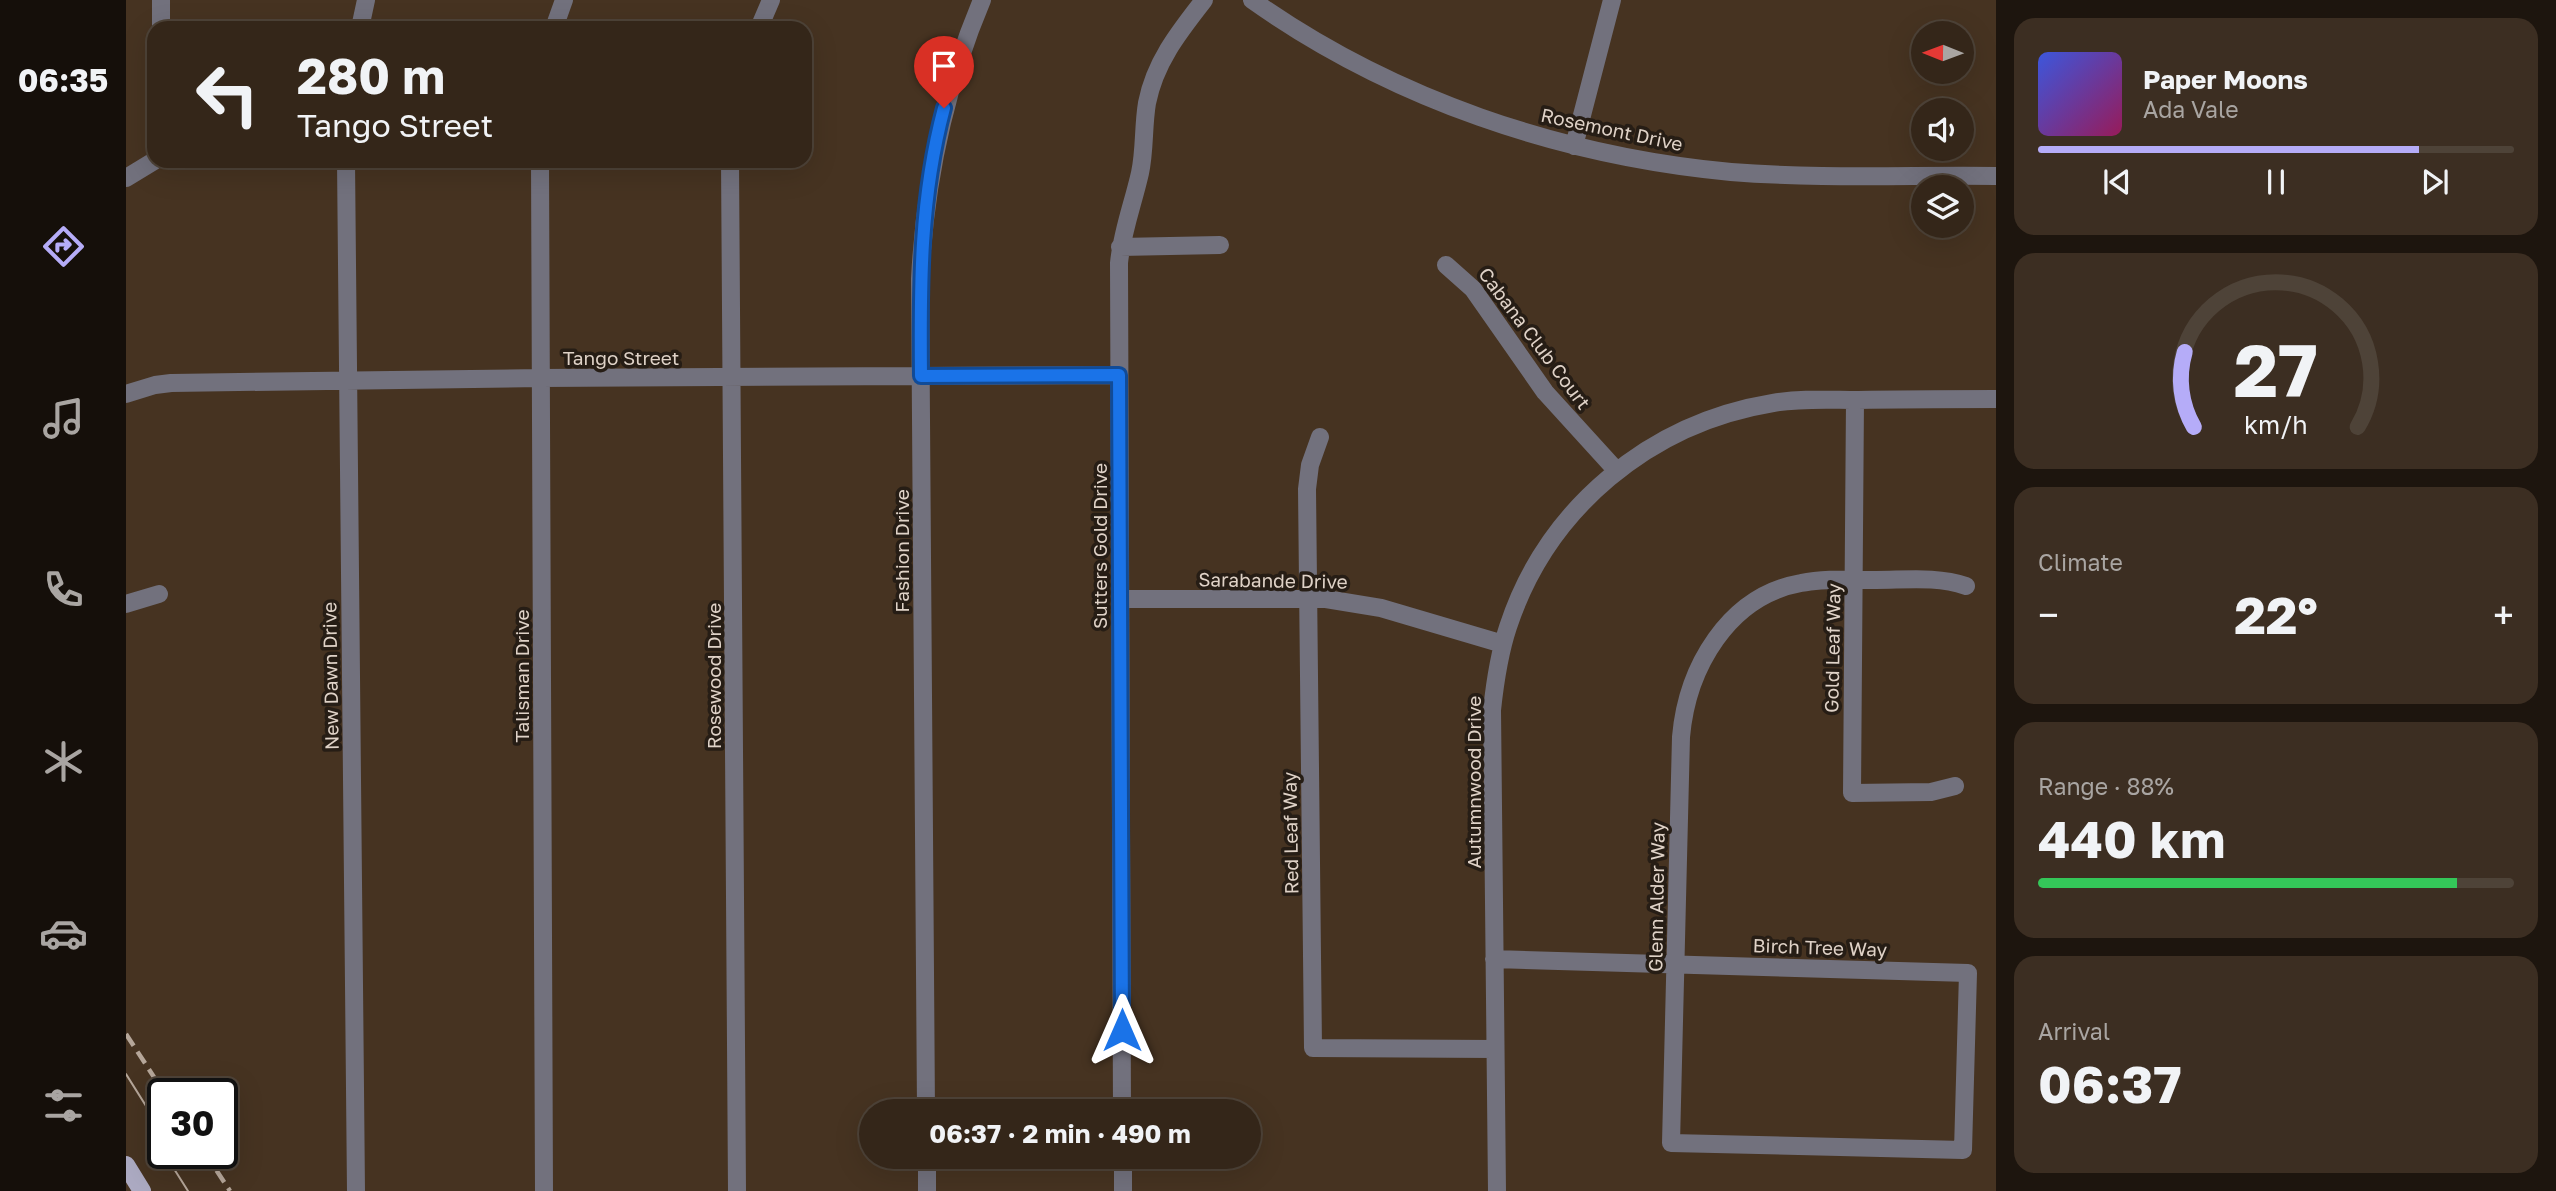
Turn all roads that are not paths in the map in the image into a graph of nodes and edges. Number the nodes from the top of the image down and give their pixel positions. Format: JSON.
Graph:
{"nodes":[{"id":1,"x":161,"y":0,"type":"edge"},
{"id":2,"x":366,"y":0,"type":"edge"},
{"id":3,"x":564,"y":0,"type":"edge"},
{"id":4,"x":771,"y":0,"type":"edge"},
{"id":5,"x":982,"y":0,"type":"edge"},
{"id":6,"x":1204,"y":0,"type":"edge"},
{"id":7,"x":1252,"y":0,"type":"edge"},
{"id":8,"x":1612,"y":0,"type":"edge"},
{"id":9,"x":161,"y":21,"type":"edge"},
{"id":10,"x":362,"y":21,"type":"edge"},
{"id":11,"x":556,"y":21,"type":"edge"},
{"id":12,"x":762,"y":21,"type":"edge"},
{"id":13,"x":1574,"y":146,"type":"junction"},
{"id":14,"x":147,"y":165,"type":"edge"},
{"id":15,"x":346,"y":168,"type":"edge"},
{"id":16,"x":540,"y":168,"type":"edge"},
{"id":17,"x":730,"y":168,"type":"edge"},
{"id":18,"x":1996,"y":176,"type":"edge"},
{"id":19,"x":126,"y":178,"type":"edge"},
{"id":20,"x":1220,"y":245,"type":"dead end"},
{"id":21,"x":1120,"y":247,"type":"junction"},
{"id":22,"x":1446,"y":265,"type":"dead end"},
{"id":23,"x":1119,"y":375,"type":"junction"},
{"id":24,"x":921,"y":376,"type":"junction"},
{"id":25,"x":732,"y":377,"type":"junction"},
{"id":26,"x":540,"y":378,"type":"junction"},
{"id":27,"x":349,"y":380,"type":"junction"},
{"id":28,"x":126,"y":394,"type":"edge"},
{"id":29,"x":1996,"y":399,"type":"edge"},
{"id":30,"x":1855,"y":400,"type":"junction"},
{"id":31,"x":1320,"y":437,"type":"dead end"},
{"id":32,"x":1616,"y":470,"type":"junction"},
{"id":33,"x":1854,"y":580,"type":"junction"},
{"id":34,"x":1966,"y":586,"type":"dead end"},
{"id":35,"x":159,"y":594,"type":"dead end"},
{"id":36,"x":1308,"y":598,"type":"junction"},
{"id":37,"x":1120,"y":599,"type":"junction"},
{"id":38,"x":126,"y":604,"type":"edge"},
{"id":39,"x":1503,"y":643,"type":"junction"},
{"id":40,"x":1955,"y":786,"type":"dead end"},
{"id":41,"x":1494,"y":959,"type":"junction"},
{"id":42,"x":1675,"y":962,"type":"junction"},
{"id":43,"x":1495,"y":1049,"type":"junction"},
{"id":44,"x":926,"y":1099,"type":"edge"},
{"id":45,"x":1122,"y":1099,"type":"edge"},
{"id":46,"x":1963,"y":1150,"type":"joint"},
{"id":47,"x":126,"y":1165,"type":"edge"},
{"id":48,"x":927,"y":1169,"type":"edge"},
{"id":49,"x":1122,"y":1169,"type":"edge"},
{"id":50,"x":142,"y":1191,"type":"edge"},
{"id":51,"x":356,"y":1191,"type":"edge"},
{"id":52,"x":544,"y":1191,"type":"edge"},
{"id":53,"x":737,"y":1191,"type":"edge"},
{"id":54,"x":927,"y":1191,"type":"edge"},
{"id":55,"x":1123,"y":1191,"type":"edge"},
{"id":56,"x":1497,"y":1191,"type":"edge"}],
"edges":[{"from":1,"to":9,"type":"street"},
{"from":2,"to":10,"type":"street"},
{"from":3,"to":11,"type":"street"},
{"from":4,"to":12,"type":"street"},
{"from":5,"to":24,"type":"street","name":"Fashion Drive"},
{"from":6,"to":21,"type":"street","name":"Sutters Gold Drive"},
{"from":7,"to":13,"type":"street","name":"Rosemont Drive"},
{"from":8,"to":13,"type":"street"},
{"from":13,"to":18,"type":"street","name":"Rosemont Drive"},
{"from":14,"to":19,"type":"street"},
{"from":15,"to":27,"type":"street","name":"New Dawn Drive"},
{"from":16,"to":26,"type":"street","name":"Talisman Drive"},
{"from":17,"to":25,"type":"street","name":"Rosewood Drive"},
{"from":20,"to":21,"type":"street"},
{"from":21,"to":23,"type":"street","name":"Sutters Gold Drive"},
{"from":22,"to":32,"type":"street","name":"Cabana Club Court"},
{"from":23,"to":24,"type":"street","name":"Tango Street"},
{"from":23,"to":37,"type":"street","name":"Sutters Gold Drive"},
{"from":24,"to":25,"type":"street","name":"Tango Street"},
{"from":24,"to":44,"type":"street","name":"Fashion Drive"},
{"from":25,"to":26,"type":"street","name":"Tango Street"},
{"from":25,"to":53,"type":"street","name":"Rosewood Drive"},
{"from":26,"to":27,"type":"street","name":"Tango Street"},
{"from":26,"to":52,"type":"street","name":"Talisman Drive"},
{"from":27,"to":28,"type":"street","name":"Tango Street"},
{"from":27,"to":51,"type":"street","name":"New Dawn Drive"},
{"from":29,"to":30,"type":"street","name":"Autumnwood Drive"},
{"from":30,"to":32,"type":"street","name":"Autumnwood Drive"},
{"from":30,"to":33,"type":"street","name":"Gold Leaf Way"},
{"from":31,"to":36,"type":"street","name":"Red Leaf Way"},
{"from":32,"to":39,"type":"street","name":"Autumnwood Drive"},
{"from":33,"to":34,"type":"street","name":"Glenn Alder Way"},
{"from":33,"to":40,"type":"street","name":"Gold Leaf Way"},
{"from":33,"to":42,"type":"street","name":"Glenn Alder Way"},
{"from":35,"to":38,"type":"street"},
{"from":36,"to":37,"type":"street","name":"Sarabande Drive"},
{"from":36,"to":39,"type":"street","name":"Sarabande Drive"},
{"from":36,"to":43,"type":"street","name":"Red Leaf Way"},
{"from":37,"to":45,"type":"street","name":"Sutters Gold Drive"},
{"from":39,"to":41,"type":"street","name":"Autumnwood Drive"},
{"from":41,"to":42,"type":"street","name":"Birch Tree Way"},
{"from":41,"to":43,"type":"street","name":"Autumnwood Drive"},
{"from":42,"to":46,"type":"street","name":"Birch Tree Way"},
{"from":42,"to":46,"type":"street","name":"Glenn Alder Way"},
{"from":43,"to":56,"type":"street","name":"Autumnwood Drive"},
{"from":47,"to":50,"type":"main road"},
{"from":48,"to":54,"type":"street"},
{"from":49,"to":55,"type":"street"}]}
